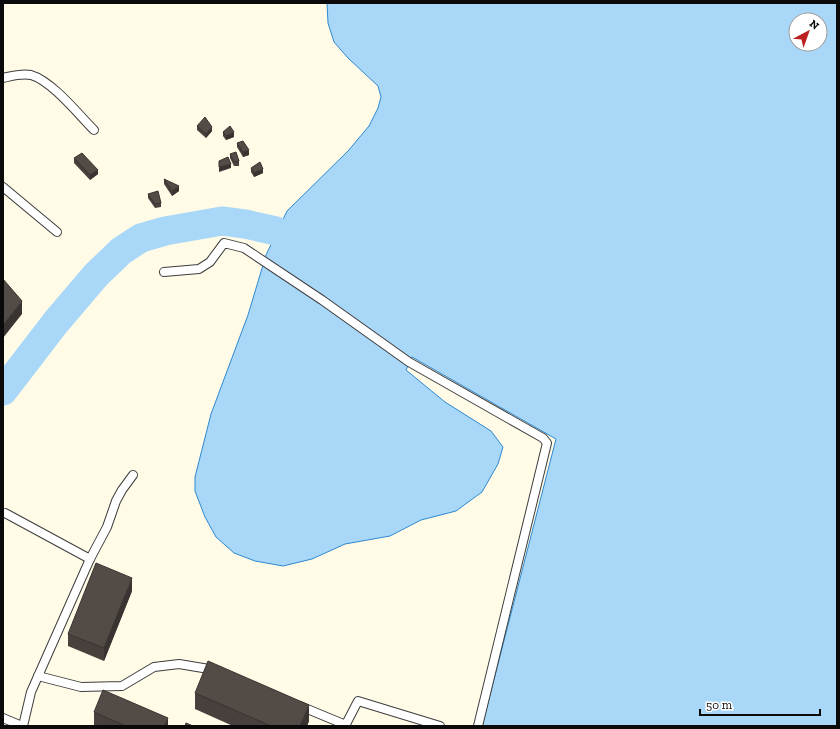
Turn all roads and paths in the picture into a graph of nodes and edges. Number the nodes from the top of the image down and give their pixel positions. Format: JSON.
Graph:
{"nodes":[{"id":1,"x":3,"y":78,"type":"edge"},
{"id":2,"x":94,"y":130,"type":"dead end"},
{"id":3,"x":3,"y":187,"type":"edge"},
{"id":4,"x":57,"y":232,"type":"dead end"},
{"id":5,"x":164,"y":272,"type":"dead end"},
{"id":6,"x":133,"y":475,"type":"dead end"},
{"id":7,"x":5,"y":512,"type":"dead end"},
{"id":8,"x":90,"y":559,"type":"junction"},
{"id":9,"x":223,"y":675,"type":"edge"},
{"id":10,"x":38,"y":676,"type":"junction"},
{"id":11,"x":295,"y":704,"type":"edge"},
{"id":12,"x":3,"y":718,"type":"edge"},
{"id":13,"x":22,"y":726,"type":"edge"},
{"id":14,"x":345,"y":726,"type":"edge"},
{"id":15,"x":440,"y":726,"type":"edge"},
{"id":16,"x":478,"y":726,"type":"edge"}],
"edges":[{"from":1,"to":2,"type":"lane"},
{"from":3,"to":4,"type":"lane"},
{"from":5,"to":16,"type":"lane"},
{"from":6,"to":8,"type":"lane"},
{"from":7,"to":8,"type":"lane"},
{"from":8,"to":10,"type":"lane"},
{"from":9,"to":10,"type":"lane"},
{"from":10,"to":13,"type":"lane"},
{"from":11,"to":14,"type":"lane"},
{"from":12,"to":13,"type":"lane"},
{"from":14,"to":15,"type":"lane"}]}
